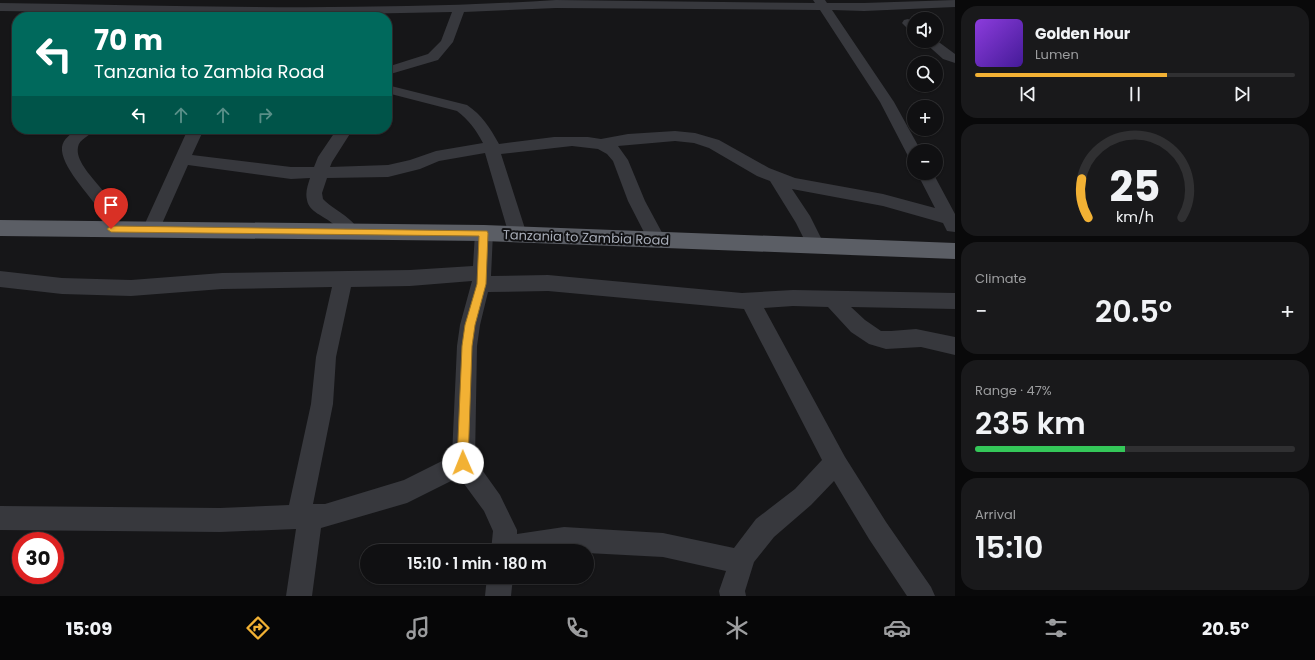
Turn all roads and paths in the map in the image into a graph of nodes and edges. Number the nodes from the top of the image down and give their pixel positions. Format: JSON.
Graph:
{"nodes":[{"id":1,"x":638,"y":2,"type":"edge"},
{"id":2,"x":820,"y":3,"type":"edge"},
{"id":3,"x":114,"y":4,"type":"edge"},
{"id":4,"x":955,"y":4,"type":"edge"},
{"id":5,"x":0,"y":7,"type":"edge"},
{"id":6,"x":459,"y":9,"type":"junction"},
{"id":7,"x":244,"y":10,"type":"edge"},
{"id":8,"x":302,"y":12,"type":"edge"},
{"id":9,"x":392,"y":12,"type":"edge"},
{"id":10,"x":938,"y":48,"type":"edge"},
{"id":11,"x":955,"y":59,"type":"edge"},
{"id":12,"x":392,"y":69,"type":"edge"},
{"id":13,"x":392,"y":91,"type":"edge"},
{"id":14,"x":81,"y":134,"type":"edge"},
{"id":15,"x":194,"y":134,"type":"edge"},
{"id":16,"x":342,"y":134,"type":"edge"},
{"id":17,"x":602,"y":144,"type":"junction"},
{"id":18,"x":910,"y":144,"type":"edge"},
{"id":19,"x":492,"y":149,"type":"junction"},
{"id":20,"x":183,"y":159,"type":"junction"},
{"id":21,"x":320,"y":174,"type":"junction"},
{"id":22,"x":776,"y":177,"type":"junction"},
{"id":23,"x":929,"y":180,"type":"edge"},
{"id":24,"x":952,"y":224,"type":"edge"},
{"id":25,"x":0,"y":228,"type":"edge"},
{"id":26,"x":111,"y":229,"type":"junction"},
{"id":27,"x":151,"y":230,"type":"junction"},
{"id":28,"x":350,"y":232,"type":"junction"},
{"id":29,"x":484,"y":233,"type":"junction"},
{"id":30,"x":518,"y":235,"type":"junction"},
{"id":31,"x":657,"y":240,"type":"junction"},
{"id":32,"x":816,"y":246,"type":"junction"},
{"id":33,"x":955,"y":251,"type":"edge"},
{"id":34,"x":0,"y":279,"type":"edge"},
{"id":35,"x":343,"y":279,"type":"junction"},
{"id":36,"x":482,"y":279,"type":"junction"},
{"id":37,"x":833,"y":299,"type":"junction"},
{"id":38,"x":750,"y":301,"type":"junction"},
{"id":39,"x":955,"y":301,"type":"edge"},
{"id":40,"x":955,"y":346,"type":"edge"},
{"id":41,"x":836,"y":462,"type":"junction"},
{"id":42,"x":463,"y":463,"type":"junction"},
{"id":43,"x":304,"y":517,"type":"junction"},
{"id":44,"x":0,"y":518,"type":"edge"},
{"id":45,"x":504,"y":544,"type":"edge"},
{"id":46,"x":536,"y":544,"type":"edge"},
{"id":47,"x":741,"y":562,"type":"junction"},
{"id":48,"x":499,"y":584,"type":"edge"},
{"id":49,"x":299,"y":596,"type":"edge"},
{"id":50,"x":498,"y":596,"type":"edge"},
{"id":51,"x":733,"y":596,"type":"edge"},
{"id":52,"x":922,"y":596,"type":"edge"}],
"edges":[{"from":1,"to":2,"type":"street"},
{"from":1,"to":6,"type":"street"},
{"from":2,"to":4,"type":"street"},
{"from":2,"to":18,"type":"street"},
{"from":3,"to":5,"type":"street"},
{"from":3,"to":7,"type":"street"},
{"from":6,"to":9,"type":"street"},
{"from":6,"to":12,"type":"street"},
{"from":7,"to":8,"type":"street"},
{"from":10,"to":11,"type":"street"},
{"from":13,"to":19,"type":"street"},
{"from":14,"to":26,"type":"street"},
{"from":15,"to":20,"type":"street"},
{"from":16,"to":21,"type":"street"},
{"from":17,"to":19,"type":"street"},
{"from":17,"to":22,"type":"street"},
{"from":17,"to":31,"type":"street"},
{"from":19,"to":21,"type":"street"},
{"from":19,"to":30,"type":"street"},
{"from":20,"to":21,"type":"street"},
{"from":20,"to":27,"type":"street"},
{"from":21,"to":28,"type":"street"},
{"from":22,"to":24,"type":"street"},
{"from":22,"to":32,"type":"street"},
{"from":23,"to":24,"type":"street"},
{"from":25,"to":26,"type":"highway","name":"Tanzania to Zambia Road"},
{"from":26,"to":27,"type":"highway","name":"Tanzania to Zambia Road"},
{"from":27,"to":28,"type":"highway","name":"Tanzania to Zambia Road"},
{"from":28,"to":29,"type":"highway","name":"Tanzania to Zambia Road"},
{"from":29,"to":30,"type":"highway","name":"Tanzania to Zambia Road"},
{"from":29,"to":36,"type":"street"},
{"from":30,"to":31,"type":"highway","name":"Tanzania to Zambia Road"},
{"from":31,"to":32,"type":"highway","name":"Tanzania to Zambia Road"},
{"from":32,"to":33,"type":"highway","name":"Tanzania to Zambia Road"},
{"from":34,"to":35,"type":"street"},
{"from":35,"to":36,"type":"street"},
{"from":35,"to":43,"type":"street"},
{"from":36,"to":38,"type":"street"},
{"from":36,"to":42,"type":"street"},
{"from":37,"to":38,"type":"street"},
{"from":37,"to":39,"type":"street"},
{"from":37,"to":40,"type":"street"},
{"from":38,"to":41,"type":"street"},
{"from":41,"to":47,"type":"street"},
{"from":41,"to":52,"type":"street"},
{"from":42,"to":43,"type":"street"},
{"from":42,"to":45,"type":"street"},
{"from":43,"to":44,"type":"street"},
{"from":43,"to":49,"type":"street"},
{"from":46,"to":47,"type":"street"},
{"from":47,"to":51,"type":"street"},
{"from":48,"to":50,"type":"street"}]}
